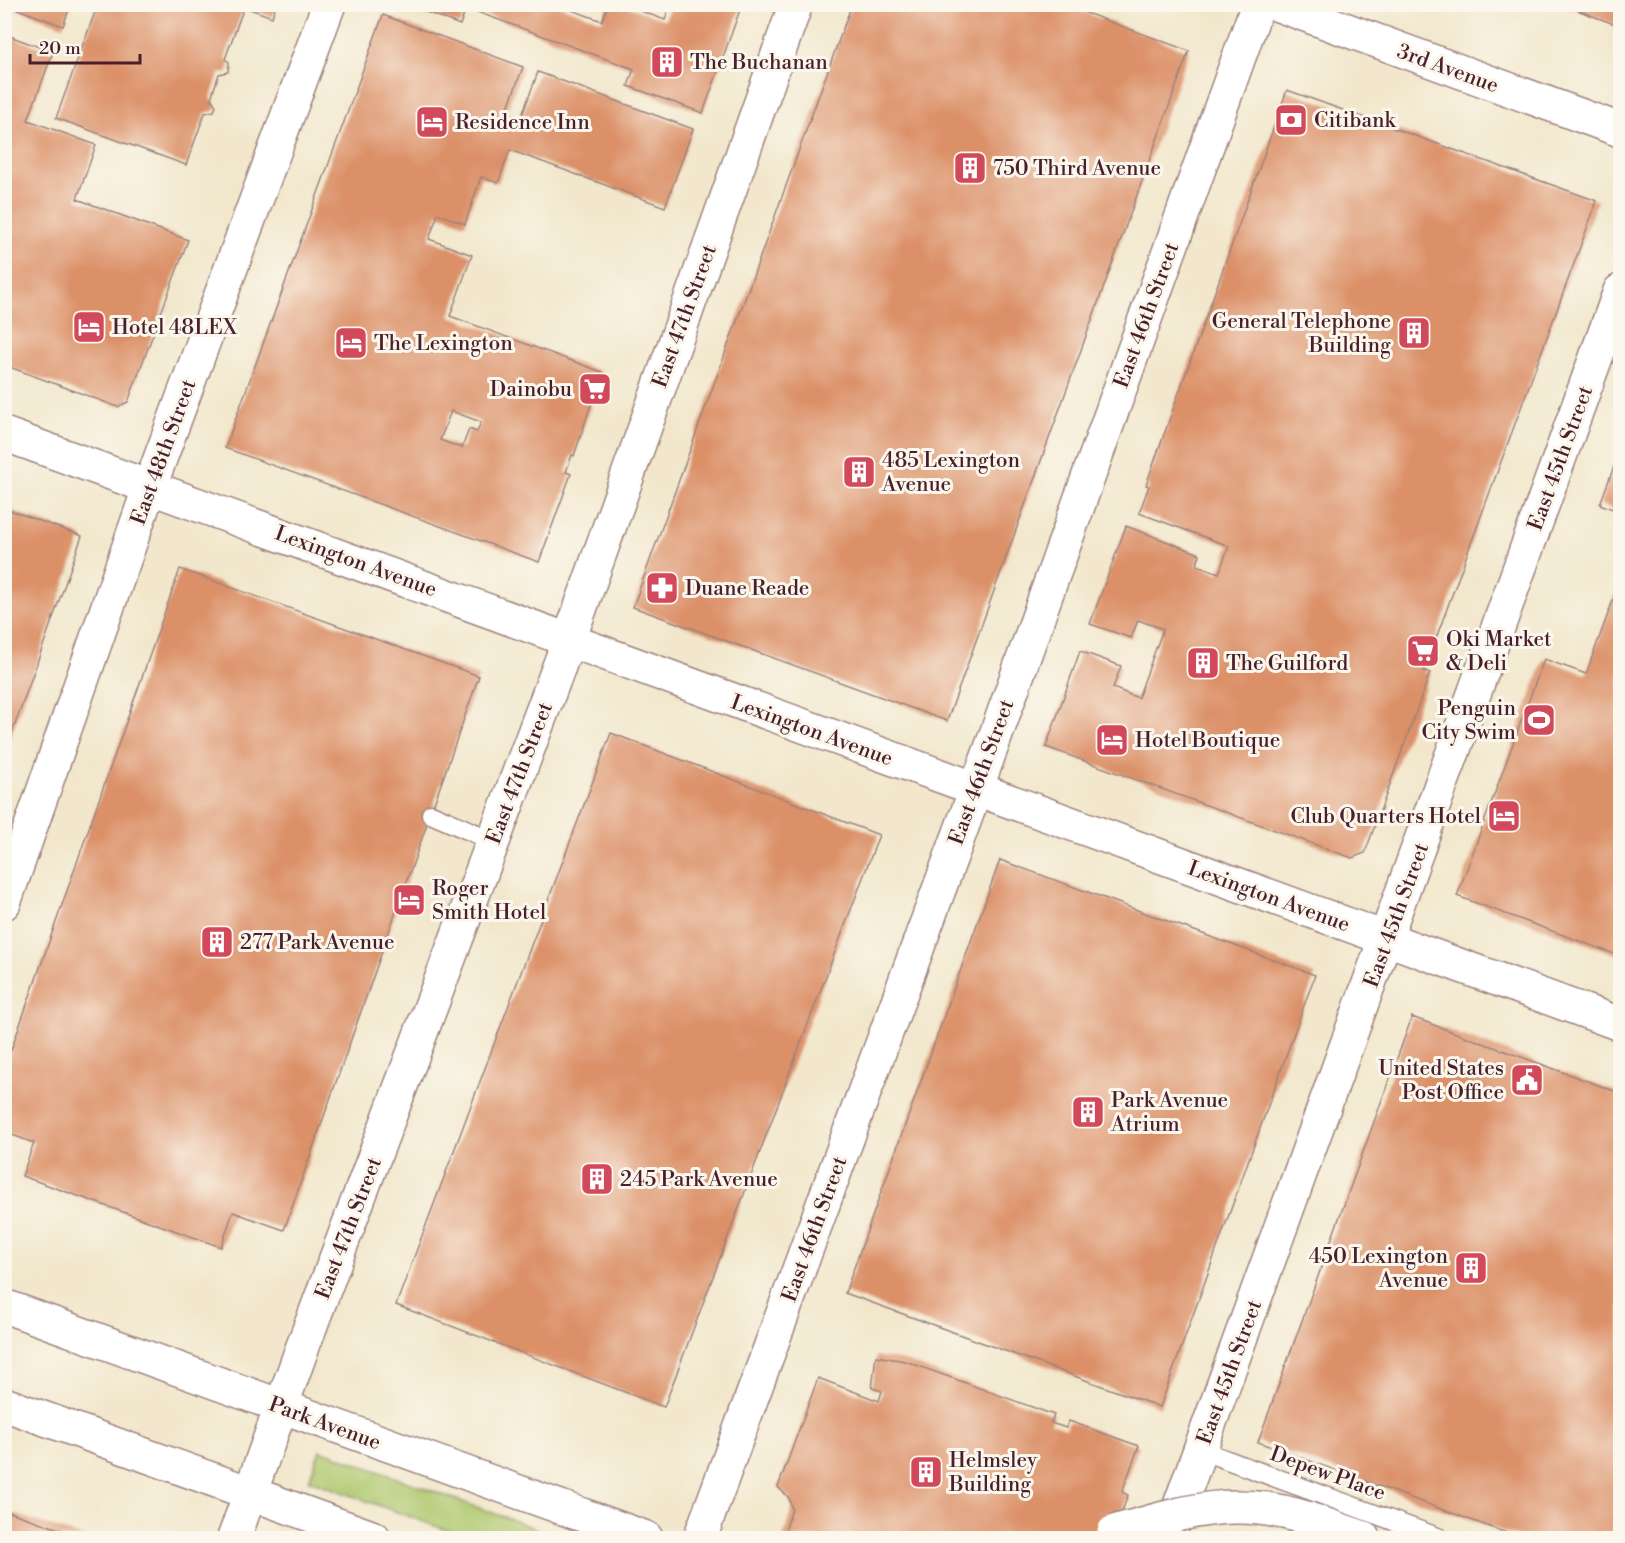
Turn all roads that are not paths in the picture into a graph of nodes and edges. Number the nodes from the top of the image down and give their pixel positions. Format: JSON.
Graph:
{"nodes":[{"id":1,"x":329,"y":4,"type":"edge"},
{"id":2,"x":796,"y":4,"type":"edge"},
{"id":3,"x":1257,"y":4,"type":"edge"},
{"id":4,"x":1276,"y":4,"type":"edge"},
{"id":5,"x":1620,"y":130,"type":"edge"},
{"id":6,"x":1620,"y":291,"type":"edge"},
{"id":7,"x":4,"y":434,"type":"edge"},
{"id":8,"x":150,"y":486,"type":"junction"},
{"id":9,"x":569,"y":640,"type":"junction"},
{"id":10,"x":975,"y":790,"type":"junction"},
{"id":11,"x":431,"y":814,"type":"dead end"},
{"id":12,"x":493,"y":841,"type":"junction"},
{"id":13,"x":4,"y":903,"type":"edge"},
{"id":14,"x":1387,"y":940,"type":"junction"},
{"id":15,"x":1620,"y":1024,"type":"edge"},
{"id":16,"x":4,"y":1305,"type":"edge"},
{"id":17,"x":4,"y":1404,"type":"edge"},
{"id":18,"x":281,"y":1407,"type":"junction"},
{"id":19,"x":1200,"y":1450,"type":"junction"},
{"id":20,"x":250,"y":1494,"type":"junction"},
{"id":21,"x":1114,"y":1532,"type":"dead end"},
{"id":22,"x":234,"y":1539,"type":"edge"},
{"id":23,"x":374,"y":1539,"type":"edge"},
{"id":24,"x":646,"y":1539,"type":"edge"},
{"id":25,"x":700,"y":1539,"type":"edge"},
{"id":26,"x":1168,"y":1539,"type":"edge"},
{"id":27,"x":1364,"y":1539,"type":"edge"},
{"id":28,"x":1440,"y":1539,"type":"edge"}],
"edges":[{"from":1,"to":8,"type":"main road","name":"East 48th Street"},
{"from":2,"to":9,"type":"main road","name":"East 47th Street"},
{"from":3,"to":10,"type":"main road","name":"East 46th Street"},
{"from":4,"to":5,"type":"main road","name":"3rd Avenue"},
{"from":6,"to":14,"type":"main road","name":"East 45th Street"},
{"from":7,"to":8,"type":"main road","name":"Lexington Avenue"},
{"from":8,"to":9,"type":"main road","name":"Lexington Avenue"},
{"from":8,"to":13,"type":"main road","name":"East 48th Street"},
{"from":9,"to":10,"type":"main road","name":"Lexington Avenue"},
{"from":9,"to":12,"type":"main road","name":"East 47th Street"},
{"from":10,"to":14,"type":"main road","name":"Lexington Avenue"},
{"from":10,"to":25,"type":"main road","name":"East 46th Street"},
{"from":11,"to":12,"type":"lane"},
{"from":12,"to":18,"type":"main road","name":"East 47th Street"},
{"from":14,"to":15,"type":"main road","name":"Lexington Avenue"},
{"from":14,"to":19,"type":"main road","name":"East 45th Street"},
{"from":16,"to":18,"type":"main road","name":"Park Avenue"},
{"from":17,"to":20,"type":"main road"},
{"from":18,"to":20,"type":"main road","name":"East 47th Street"},
{"from":18,"to":24,"type":"main road","name":"Park Avenue"},
{"from":19,"to":26,"type":"main road","name":"East 45th Street"},
{"from":19,"to":28,"type":"lane","name":"Depew Place"},
{"from":20,"to":22,"type":"main road","name":"East 47th Street"},
{"from":20,"to":23,"type":"main road"},
{"from":21,"to":27,"type":"main road","bridge":true}]}
